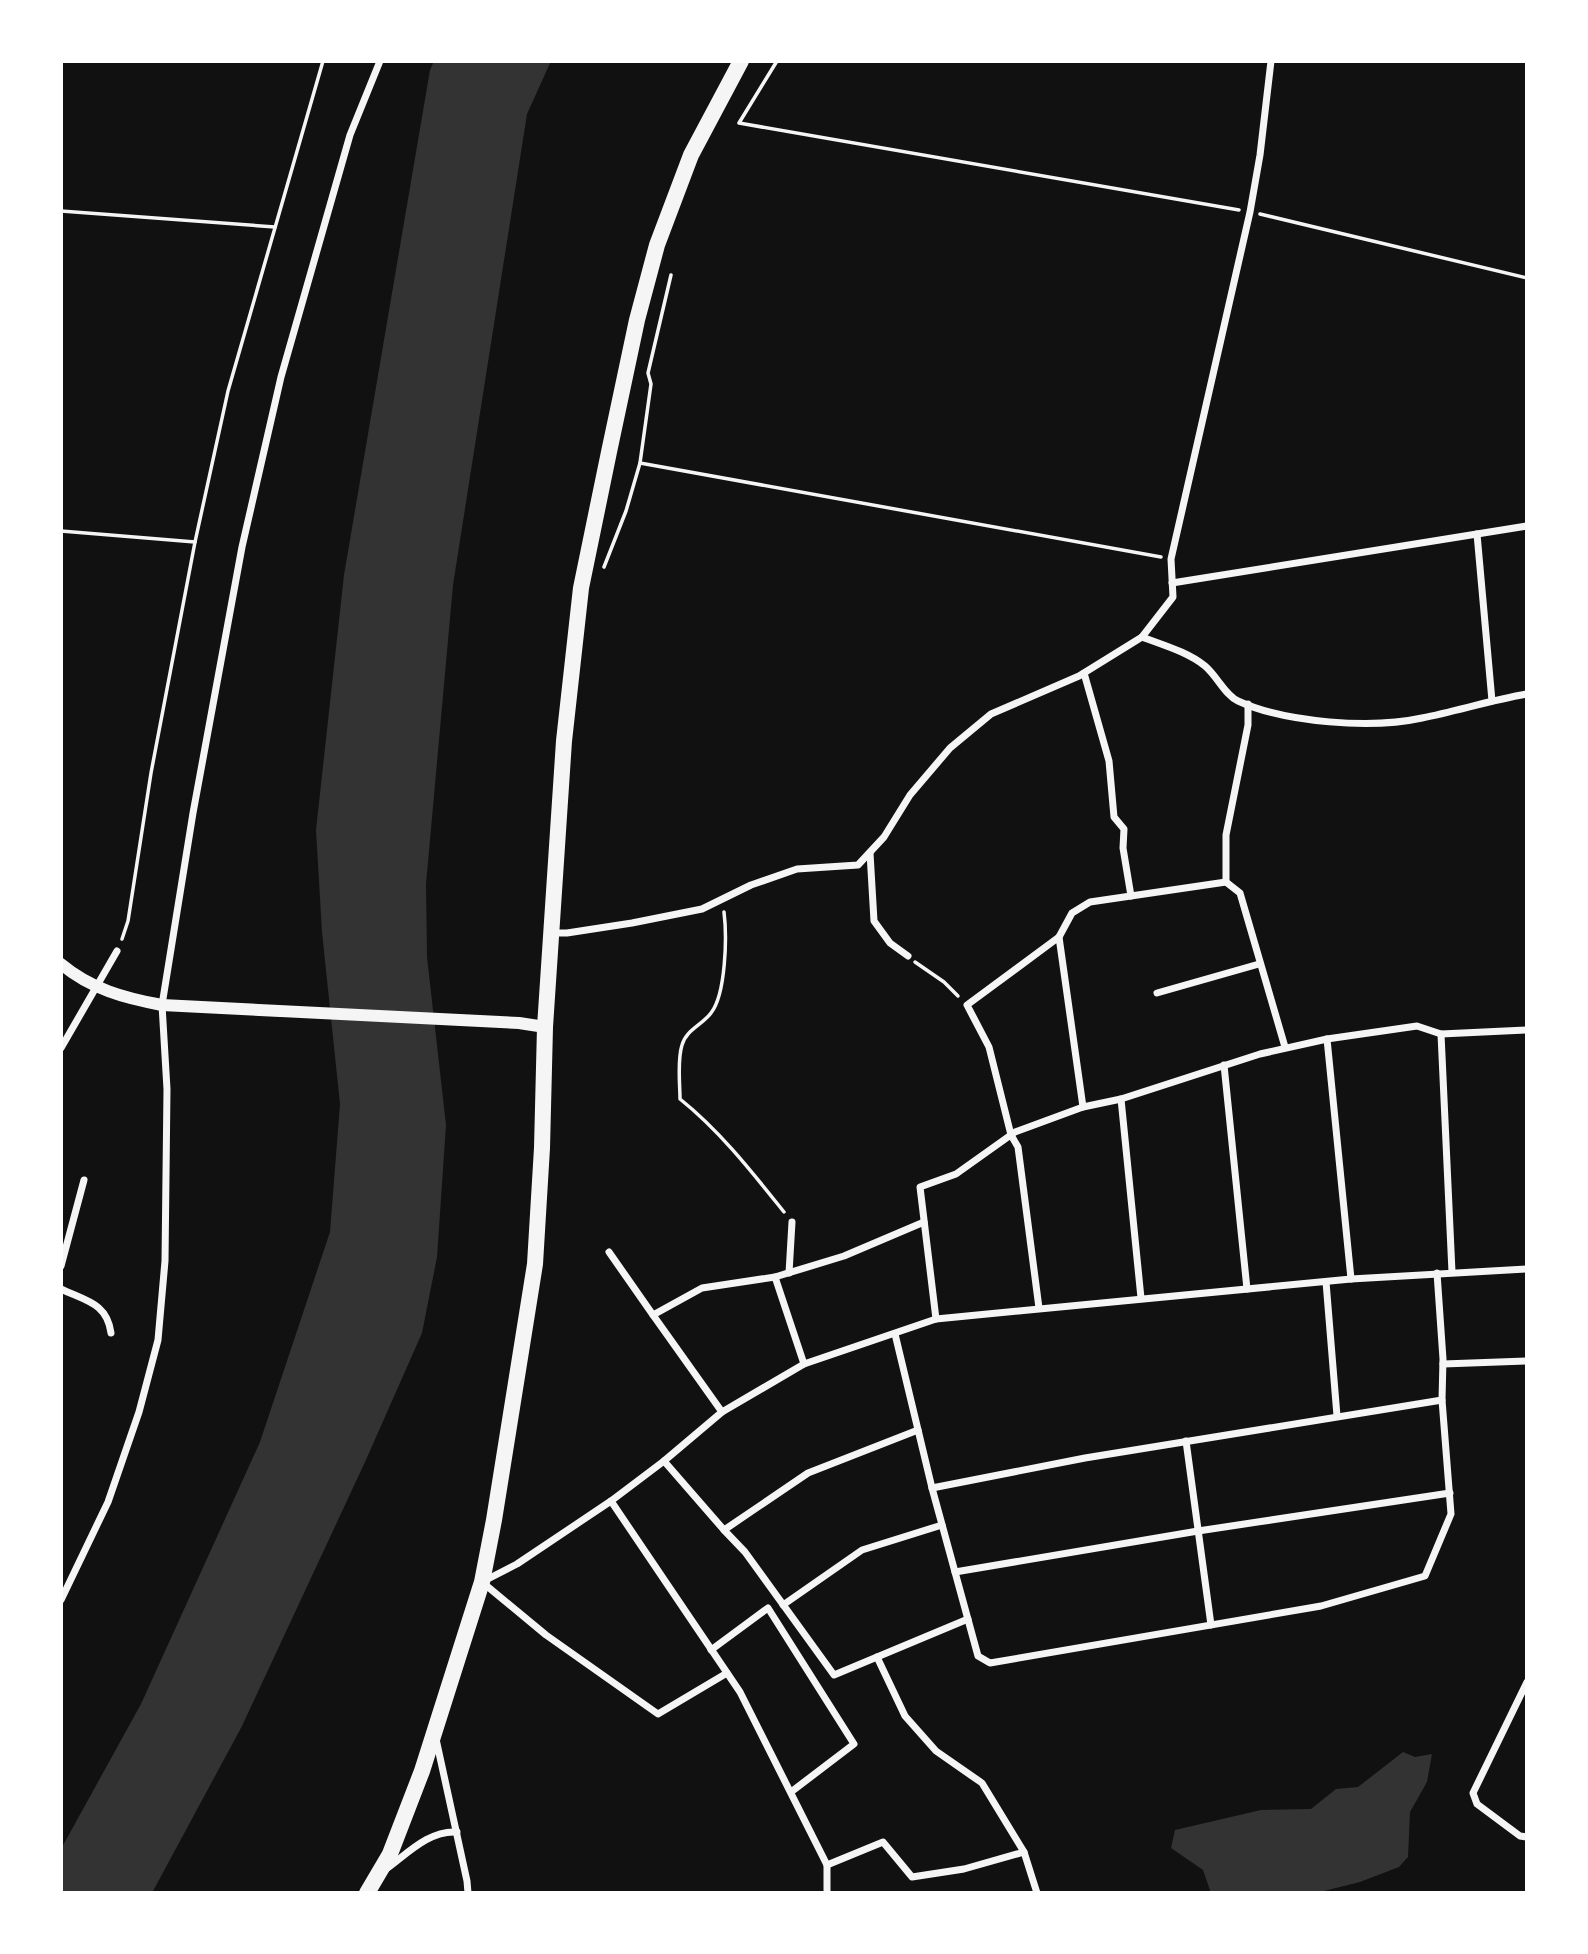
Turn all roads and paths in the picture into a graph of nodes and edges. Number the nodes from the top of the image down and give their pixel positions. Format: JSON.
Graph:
{"nodes":[{"id":1,"x":323,"y":61,"type":"edge"},
{"id":2,"x":380,"y":61,"type":"edge"},
{"id":3,"x":741,"y":61,"type":"edge"},
{"id":4,"x":777,"y":61,"type":"edge"},
{"id":5,"x":1271,"y":61,"type":"edge"},
{"id":6,"x":61,"y":211,"type":"edge"},
{"id":7,"x":1250,"y":212,"type":"junction"},
{"id":8,"x":275,"y":227,"type":"junction"},
{"id":9,"x":671,"y":275,"type":"dead end"},
{"id":10,"x":1527,"y":278,"type":"edge"},
{"id":11,"x":639,"y":463,"type":"junction"},
{"id":12,"x":1527,"y":526,"type":"edge"},
{"id":13,"x":61,"y":531,"type":"edge"},
{"id":14,"x":1477,"y":534,"type":"junction"},
{"id":15,"x":195,"y":542,"type":"junction"},
{"id":16,"x":1171,"y":559,"type":"junction"},
{"id":17,"x":1172,"y":583,"type":"junction"},
{"id":18,"x":582,"y":588,"type":"junction"},
{"id":19,"x":1142,"y":637,"type":"junction"},
{"id":20,"x":1084,"y":673,"type":"junction"},
{"id":21,"x":1527,"y":694,"type":"edge"},
{"id":22,"x":1492,"y":701,"type":"junction"},
{"id":23,"x":1248,"y":704,"type":"junction"},
{"id":24,"x":870,"y":853,"type":"junction"},
{"id":25,"x":1226,"y":882,"type":"junction"},
{"id":26,"x":1130,"y":896,"type":"junction"},
{"id":27,"x":721,"y":899,"type":"junction"},
{"id":28,"x":552,"y":933,"type":"junction"},
{"id":29,"x":1059,"y":937,"type":"junction"},
{"id":30,"x":117,"y":951,"type":"joint"},
{"id":31,"x":908,"y":956,"type":"joint"},
{"id":32,"x":61,"y":964,"type":"edge"},
{"id":33,"x":1259,"y":964,"type":"junction"},
{"id":34,"x":1157,"y":993,"type":"dead end"},
{"id":35,"x":162,"y":1005,"type":"junction"},
{"id":36,"x":967,"y":1005,"type":"junction"},
{"id":37,"x":545,"y":1027,"type":"junction"},
{"id":38,"x":1527,"y":1030,"type":"edge"},
{"id":39,"x":1441,"y":1034,"type":"junction"},
{"id":40,"x":1327,"y":1039,"type":"junction"},
{"id":41,"x":1284,"y":1047,"type":"junction"},
{"id":42,"x":61,"y":1048,"type":"edge"},
{"id":43,"x":1224,"y":1065,"type":"junction"},
{"id":44,"x":1121,"y":1099,"type":"junction"},
{"id":45,"x":1083,"y":1107,"type":"junction"},
{"id":46,"x":1012,"y":1135,"type":"junction"},
{"id":47,"x":84,"y":1180,"type":"dead end"},
{"id":48,"x":792,"y":1222,"type":"joint"},
{"id":49,"x":925,"y":1223,"type":"junction"},
{"id":50,"x":609,"y":1252,"type":"dead end"},
{"id":51,"x":61,"y":1266,"type":"edge"},
{"id":52,"x":1527,"y":1269,"type":"edge"},
{"id":53,"x":1452,"y":1272,"type":"junction"},
{"id":54,"x":789,"y":1273,"type":"junction"},
{"id":55,"x":1437,"y":1273,"type":"junction"},
{"id":56,"x":775,"y":1277,"type":"junction"},
{"id":57,"x":1351,"y":1279,"type":"junction"},
{"id":58,"x":1326,"y":1282,"type":"junction"},
{"id":59,"x":61,"y":1289,"type":"edge"},
{"id":60,"x":1247,"y":1289,"type":"junction"},
{"id":61,"x":1141,"y":1298,"type":"junction"},
{"id":62,"x":1039,"y":1308,"type":"junction"},
{"id":63,"x":653,"y":1315,"type":"junction"},
{"id":64,"x":936,"y":1319,"type":"junction"},
{"id":65,"x":111,"y":1333,"type":"dead end"},
{"id":66,"x":895,"y":1334,"type":"junction"},
{"id":67,"x":1527,"y":1361,"type":"edge"},
{"id":68,"x":804,"y":1364,"type":"junction"},
{"id":69,"x":1443,"y":1364,"type":"junction"},
{"id":70,"x":1442,"y":1400,"type":"junction"},
{"id":71,"x":722,"y":1412,"type":"junction"},
{"id":72,"x":1337,"y":1416,"type":"junction"},
{"id":73,"x":918,"y":1430,"type":"junction"},
{"id":74,"x":1186,"y":1441,"type":"junction"},
{"id":75,"x":664,"y":1461,"type":"junction"},
{"id":76,"x":932,"y":1488,"type":"junction"},
{"id":77,"x":1450,"y":1493,"type":"junction"},
{"id":78,"x":611,"y":1501,"type":"junction"},
{"id":79,"x":942,"y":1525,"type":"junction"},
{"id":80,"x":724,"y":1530,"type":"junction"},
{"id":81,"x":1198,"y":1531,"type":"junction"},
{"id":82,"x":956,"y":1572,"type":"junction"},
{"id":83,"x":481,"y":1582,"type":"junction"},
{"id":84,"x":61,"y":1600,"type":"edge"},
{"id":85,"x":783,"y":1605,"type":"junction"},
{"id":86,"x":968,"y":1619,"type":"junction"},
{"id":87,"x":1211,"y":1625,"type":"junction"},
{"id":88,"x":711,"y":1650,"type":"junction"},
{"id":89,"x":877,"y":1657,"type":"junction"},
{"id":90,"x":727,"y":1673,"type":"junction"},
{"id":91,"x":1527,"y":1682,"type":"edge"},
{"id":92,"x":434,"y":1729,"type":"junction"},
{"id":93,"x":790,"y":1792,"type":"junction"},
{"id":94,"x":457,"y":1832,"type":"junction"},
{"id":95,"x":1527,"y":1837,"type":"edge"},
{"id":96,"x":1024,"y":1852,"type":"junction"},
{"id":97,"x":827,"y":1865,"type":"junction"},
{"id":98,"x":377,"y":1876,"type":"junction"},
{"id":99,"x":367,"y":1893,"type":"edge"},
{"id":100,"x":468,"y":1893,"type":"edge"},
{"id":101,"x":827,"y":1893,"type":"edge"},
{"id":102,"x":1037,"y":1893,"type":"edge"}],
"edges":[{"from":1,"to":8,"type":"path"},
{"from":2,"to":35,"type":"street"},
{"from":3,"to":18,"type":"main road"},
{"from":4,"to":7,"type":"path"},
{"from":5,"to":7,"type":"street"},
{"from":6,"to":8,"type":"path"},
{"from":7,"to":10,"type":"path"},
{"from":7,"to":16,"type":"street"},
{"from":8,"to":15,"type":"path"},
{"from":9,"to":11,"type":"path"},
{"from":11,"to":16,"type":"path"},
{"from":11,"to":18,"type":"path"},
{"from":12,"to":14,"type":"street"},
{"from":13,"to":15,"type":"path"},
{"from":14,"to":17,"type":"street"},
{"from":14,"to":22,"type":"street"},
{"from":15,"to":30,"type":"path"},
{"from":16,"to":17,"type":"street"},
{"from":17,"to":19,"type":"street"},
{"from":18,"to":28,"type":"main road"},
{"from":19,"to":20,"type":"street"},
{"from":19,"to":23,"type":"street"},
{"from":20,"to":24,"type":"street"},
{"from":20,"to":26,"type":"street"},
{"from":21,"to":22,"type":"street"},
{"from":22,"to":23,"type":"street"},
{"from":23,"to":25,"type":"street"},
{"from":24,"to":27,"type":"street"},
{"from":24,"to":31,"type":"street"},
{"from":25,"to":26,"type":"street"},
{"from":25,"to":33,"type":"street"},
{"from":26,"to":29,"type":"street"},
{"from":27,"to":28,"type":"street"},
{"from":27,"to":48,"type":"path"},
{"from":28,"to":37,"type":"main road"},
{"from":29,"to":36,"type":"street"},
{"from":29,"to":45,"type":"street"},
{"from":30,"to":42,"type":"street"},
{"from":31,"to":36,"type":"path"},
{"from":32,"to":35,"type":"street"},
{"from":33,"to":34,"type":"street"},
{"from":33,"to":41,"type":"street"},
{"from":35,"to":37,"type":"street"},
{"from":35,"to":84,"type":"street"},
{"from":36,"to":46,"type":"street"},
{"from":37,"to":83,"type":"main road"},
{"from":38,"to":39,"type":"street"},
{"from":39,"to":40,"type":"street"},
{"from":39,"to":53,"type":"street"},
{"from":40,"to":41,"type":"street"},
{"from":40,"to":57,"type":"street"},
{"from":41,"to":43,"type":"street"},
{"from":43,"to":44,"type":"street"},
{"from":43,"to":60,"type":"street"},
{"from":44,"to":45,"type":"street"},
{"from":44,"to":61,"type":"street"},
{"from":45,"to":46,"type":"street"},
{"from":46,"to":49,"type":"street"},
{"from":46,"to":62,"type":"street"},
{"from":47,"to":51,"type":"street"},
{"from":48,"to":54,"type":"street"},
{"from":49,"to":54,"type":"street"},
{"from":49,"to":64,"type":"street"},
{"from":50,"to":63,"type":"street"},
{"from":52,"to":53,"type":"street"},
{"from":53,"to":55,"type":"street"},
{"from":54,"to":56,"type":"street"},
{"from":55,"to":57,"type":"street"},
{"from":55,"to":69,"type":"street"},
{"from":56,"to":63,"type":"street"},
{"from":56,"to":68,"type":"street"},
{"from":57,"to":58,"type":"street"},
{"from":58,"to":60,"type":"street"},
{"from":58,"to":72,"type":"street"},
{"from":59,"to":65,"type":"street"},
{"from":60,"to":61,"type":"street"},
{"from":61,"to":62,"type":"street"},
{"from":62,"to":64,"type":"street"},
{"from":63,"to":71,"type":"street"},
{"from":64,"to":66,"type":"street"},
{"from":66,"to":68,"type":"street"},
{"from":66,"to":73,"type":"street"},
{"from":67,"to":69,"type":"street"},
{"from":68,"to":71,"type":"street"},
{"from":69,"to":70,"type":"street"},
{"from":70,"to":72,"type":"street"},
{"from":70,"to":77,"type":"street"},
{"from":71,"to":75,"type":"street"},
{"from":72,"to":74,"type":"street"},
{"from":73,"to":76,"type":"street"},
{"from":73,"to":80,"type":"street"},
{"from":74,"to":76,"type":"street"},
{"from":74,"to":81,"type":"street"},
{"from":75,"to":78,"type":"street"},
{"from":75,"to":80,"type":"street"},
{"from":76,"to":79,"type":"street"},
{"from":77,"to":81,"type":"street"},
{"from":77,"to":87,"type":"street"},
{"from":78,"to":83,"type":"street"},
{"from":78,"to":88,"type":"street"},
{"from":79,"to":82,"type":"street"},
{"from":79,"to":85,"type":"street"},
{"from":80,"to":85,"type":"street"},
{"from":81,"to":82,"type":"street"},
{"from":81,"to":87,"type":"street"},
{"from":82,"to":86,"type":"street"},
{"from":83,"to":90,"type":"street"},
{"from":83,"to":92,"type":"main road"},
{"from":85,"to":89,"type":"street"},
{"from":86,"to":87,"type":"street"},
{"from":86,"to":89,"type":"street"},
{"from":88,"to":90,"type":"street"},
{"from":88,"to":93,"type":"street"},
{"from":89,"to":96,"type":"street"},
{"from":90,"to":93,"type":"street"},
{"from":91,"to":95,"type":"street"},
{"from":92,"to":94,"type":"street"},
{"from":92,"to":98,"type":"main road"},
{"from":93,"to":97,"type":"street"},
{"from":94,"to":98,"type":"street"},
{"from":94,"to":100,"type":"street"},
{"from":96,"to":97,"type":"street"},
{"from":96,"to":102,"type":"street"},
{"from":97,"to":101,"type":"street"},
{"from":98,"to":99,"type":"main road"}]}
